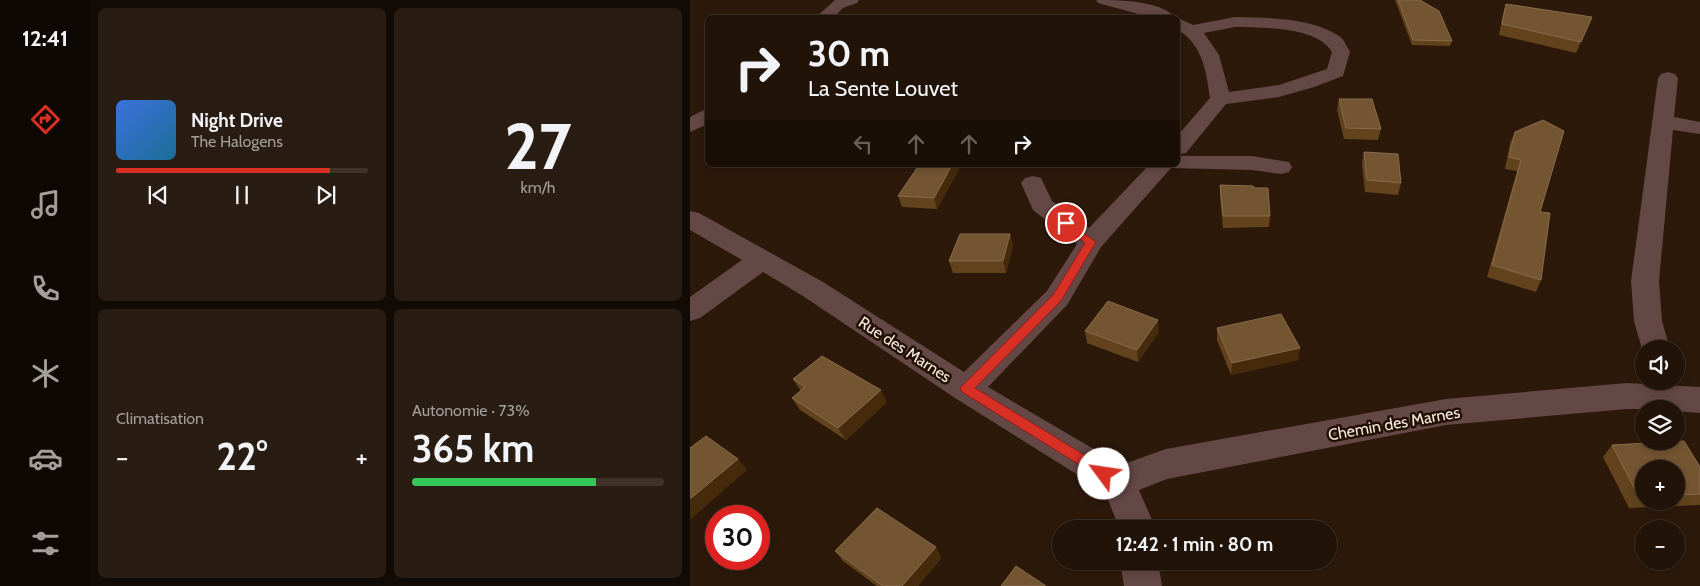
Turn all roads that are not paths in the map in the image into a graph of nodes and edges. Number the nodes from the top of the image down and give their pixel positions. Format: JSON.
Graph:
{"nodes":[{"id":1,"x":850,"y":0,"type":"edge"},
{"id":2,"x":1104,"y":0,"type":"edge"},
{"id":3,"x":826,"y":15,"type":"edge"},
{"id":4,"x":1161,"y":15,"type":"edge"},
{"id":5,"x":1185,"y":26,"type":"edge"},
{"id":6,"x":1668,"y":78,"type":"dead end"},
{"id":7,"x":1220,"y":100,"type":"junction"},
{"id":8,"x":705,"y":116,"type":"edge"},
{"id":9,"x":1663,"y":122,"type":"junction"},
{"id":10,"x":690,"y":126,"type":"edge"},
{"id":11,"x":1700,"y":128,"type":"edge"},
{"id":12,"x":1180,"y":146,"type":"edge"},
{"id":13,"x":1180,"y":163,"type":"edge"},
{"id":14,"x":1160,"y":167,"type":"edge"},
{"id":15,"x":1282,"y":168,"type":"dead end"},
{"id":16,"x":1032,"y":183,"type":"dead end"},
{"id":17,"x":690,"y":219,"type":"edge"},
{"id":18,"x":1091,"y":242,"type":"junction"},
{"id":19,"x":761,"y":260,"type":"junction"},
{"id":20,"x":690,"y":311,"type":"edge"},
{"id":21,"x":1653,"y":340,"type":"edge"},
{"id":22,"x":966,"y":388,"type":"junction"},
{"id":23,"x":1681,"y":393,"type":"edge"},
{"id":24,"x":1118,"y":482,"type":"junction"},
{"id":25,"x":1134,"y":520,"type":"edge"},
{"id":26,"x":1141,"y":570,"type":"edge"},
{"id":27,"x":1143,"y":586,"type":"edge"}],
"edges":[{"from":1,"to":3,"type":"street"},
{"from":2,"to":4,"type":"street"},
{"from":5,"to":7,"type":"street"},
{"from":5,"to":7,"type":"street"},
{"from":6,"to":9,"type":"street"},
{"from":7,"to":12,"type":"street"},
{"from":8,"to":10,"type":"street"},
{"from":9,"to":11,"type":"street"},
{"from":9,"to":21,"type":"street"},
{"from":13,"to":15,"type":"street"},
{"from":14,"to":18,"type":"street"},
{"from":16,"to":18,"type":"street"},
{"from":17,"to":19,"type":"street","name":"Rue des Marnes"},
{"from":18,"to":22,"type":"street"},
{"from":19,"to":20,"type":"street"},
{"from":19,"to":22,"type":"street","name":"Rue des Marnes"},
{"from":22,"to":24,"type":"street","name":"Rue des Marnes"},
{"from":23,"to":24,"type":"street","name":"Chemin des Marnes"},
{"from":24,"to":25,"type":"street"},
{"from":26,"to":27,"type":"street"}]}
